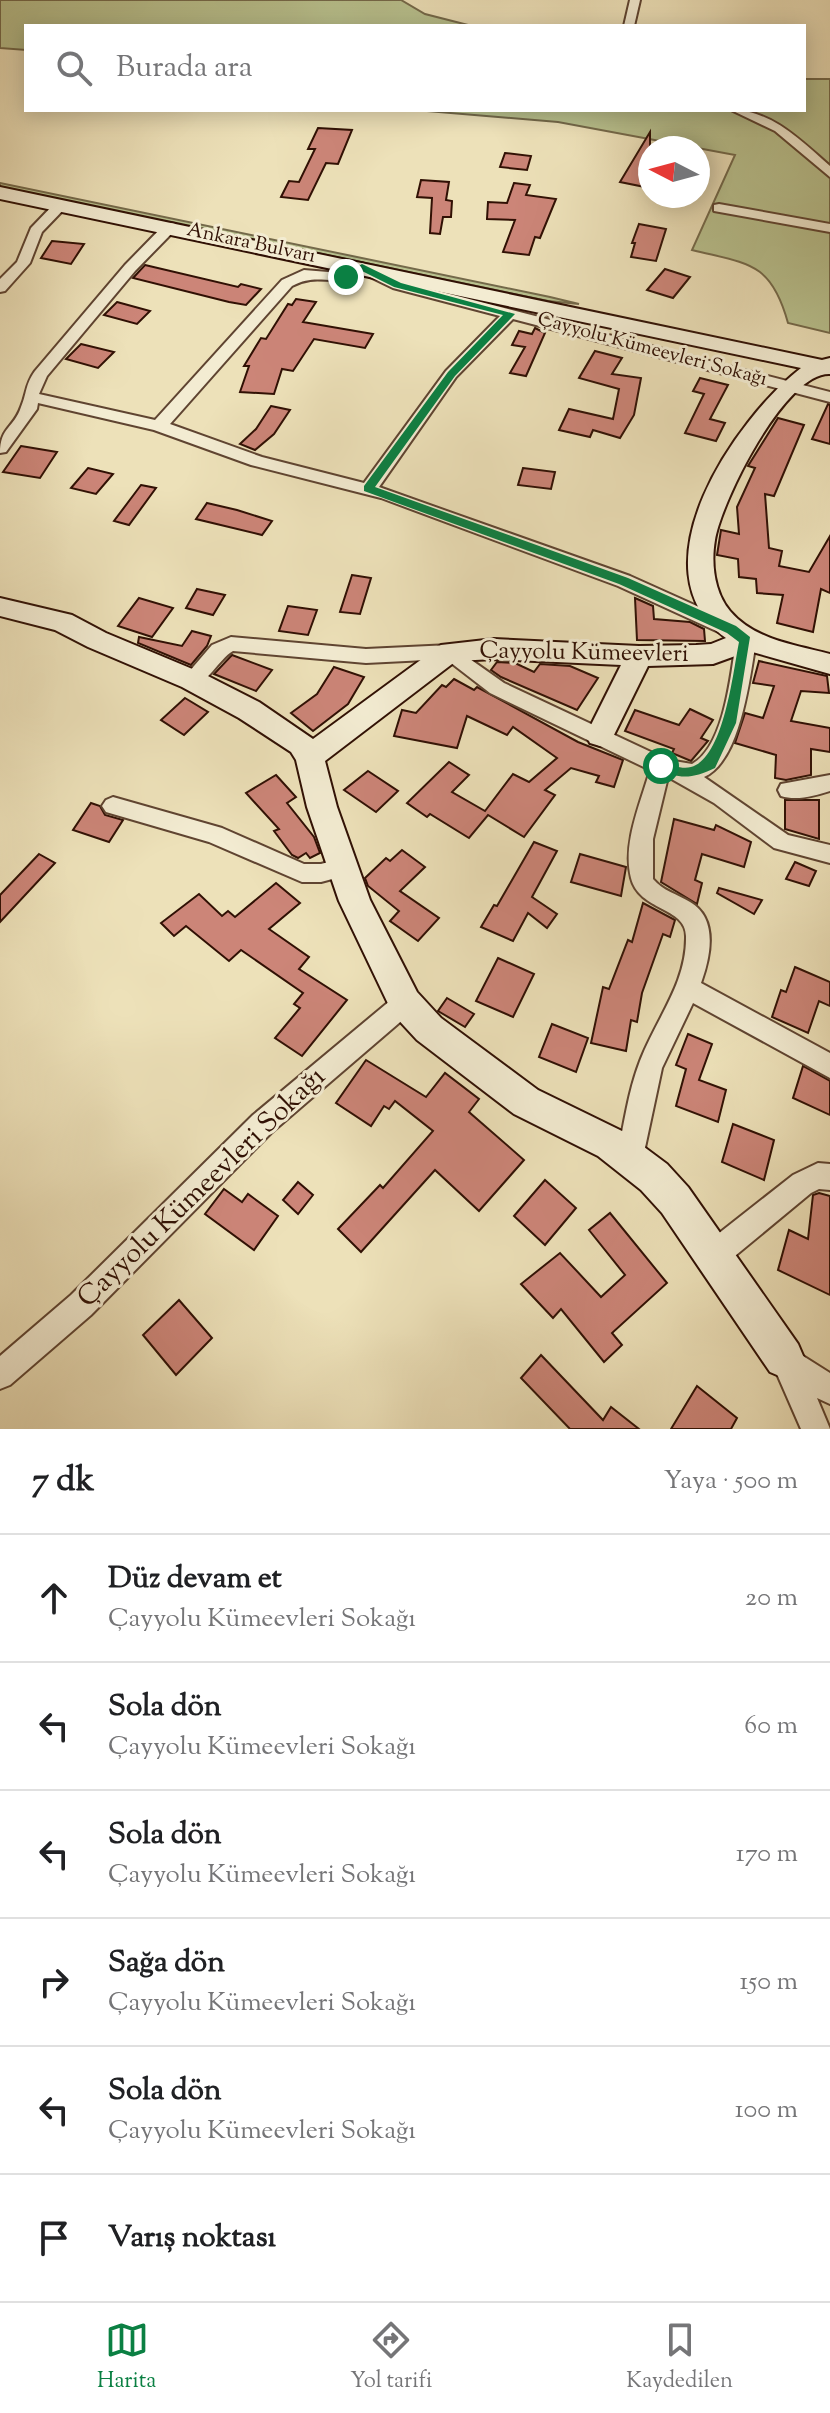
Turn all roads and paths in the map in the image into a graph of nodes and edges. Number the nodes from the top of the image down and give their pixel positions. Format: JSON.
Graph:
{"nodes":[{"id":1,"x":635,"y":0,"type":"edge"},
{"id":2,"x":629,"y":24,"type":"edge"},
{"id":3,"x":742,"y":112,"type":"edge"},
{"id":4,"x":830,"y":173,"type":"edge"},
{"id":5,"x":0,"y":177,"type":"edge"},
{"id":6,"x":0,"y":193,"type":"edge"},
{"id":7,"x":61,"y":205,"type":"junction"},
{"id":8,"x":719,"y":208,"type":"dead end"},
{"id":9,"x":170,"y":227,"type":"junction"},
{"id":10,"x":830,"y":228,"type":"edge"},
{"id":11,"x":362,"y":267,"type":"junction"},
{"id":12,"x":0,"y":288,"type":"edge"},
{"id":13,"x":510,"y":314,"type":"junction"},
{"id":14,"x":827,"y":361,"type":"edge"},
{"id":15,"x":793,"y":387,"type":"junction"},
{"id":16,"x":32,"y":397,"type":"junction"},
{"id":17,"x":830,"y":397,"type":"edge"},
{"id":18,"x":159,"y":426,"type":"junction"},
{"id":19,"x":0,"y":448,"type":"edge"},
{"id":20,"x":368,"y":489,"type":"junction"},
{"id":21,"x":0,"y":607,"type":"edge"},
{"id":22,"x":739,"y":635,"type":"junction"},
{"id":23,"x":450,"y":652,"type":"junction"},
{"id":24,"x":639,"y":656,"type":"junction"},
{"id":25,"x":830,"y":664,"type":"edge"},
{"id":26,"x":192,"y":680,"type":"junction"},
{"id":27,"x":600,"y":735,"type":"junction"},
{"id":28,"x":310,"y":757,"type":"junction"},
{"id":29,"x":670,"y":769,"type":"junction"},
{"id":30,"x":830,"y":783,"type":"edge"},
{"id":31,"x":788,"y":790,"type":"dead end"},
{"id":32,"x":113,"y":806,"type":"dead end"},
{"id":33,"x":830,"y":854,"type":"edge"},
{"id":34,"x":343,"y":867,"type":"junction"},
{"id":35,"x":689,"y":989,"type":"junction"},
{"id":36,"x":405,"y":1003,"type":"junction"},
{"id":37,"x":830,"y":1066,"type":"edge"},
{"id":38,"x":630,"y":1157,"type":"junction"},
{"id":39,"x":830,"y":1177,"type":"edge"},
{"id":40,"x":714,"y":1255,"type":"junction"},
{"id":41,"x":784,"y":1358,"type":"junction"},
{"id":42,"x":0,"y":1375,"type":"edge"},
{"id":43,"x":830,"y":1390,"type":"edge"},
{"id":44,"x":816,"y":1429,"type":"edge"}],
"edges":[{"from":1,"to":2,"type":"street"},
{"from":3,"to":4,"type":"street"},
{"from":5,"to":14,"type":"main road","name":"Ankara Bulvarı"},
{"from":6,"to":7,"type":"main road","name":"Ankara Bulvarı"},
{"from":7,"to":9,"type":"main road","name":"Ankara Bulvarı"},
{"from":7,"to":12,"type":"street"},
{"from":8,"to":10,"type":"street"},
{"from":9,"to":11,"type":"main road","name":"Ankara Bulvarı"},
{"from":9,"to":16,"type":"street"},
{"from":11,"to":13,"type":"street","name":"Çayyolu Kümeevleri Sokağı"},
{"from":11,"to":14,"type":"main road","name":"Ankara Bulvarı"},
{"from":11,"to":18,"type":"street"},
{"from":13,"to":15,"type":"street","name":"Çayyolu Kümeevleri Sokağı"},
{"from":13,"to":20,"type":"street","name":"Çayyolu Kümeevleri Sokağı"},
{"from":14,"to":15,"type":"main road","name":"Çayyolu Kümeevleri Sokağı"},
{"from":15,"to":17,"type":"street","name":"Çayyolu Kümeevleri Sokağı"},
{"from":15,"to":22,"type":"main road","name":"Çayyolu Kümeevleri Sokağı"},
{"from":16,"to":18,"type":"street"},
{"from":16,"to":19,"type":"street"},
{"from":18,"to":20,"type":"street"},
{"from":20,"to":22,"type":"street"},
{"from":21,"to":26,"type":"main road"},
{"from":22,"to":24,"type":"main road","name":"Çayyolu Kümeevleri"},
{"from":22,"to":25,"type":"main road"},
{"from":22,"to":29,"type":"street"},
{"from":23,"to":24,"type":"main road","name":"Çayyolu Kümeevleri"},
{"from":23,"to":26,"type":"street"},
{"from":23,"to":27,"type":"street"},
{"from":23,"to":28,"type":"main road","name":"Çayyolu Kümeevleri"},
{"from":24,"to":27,"type":"main road"},
{"from":26,"to":28,"type":"main road"},
{"from":27,"to":29,"type":"street"},
{"from":28,"to":34,"type":"main road"},
{"from":29,"to":33,"type":"street"},
{"from":29,"to":35,"type":"street"},
{"from":30,"to":31,"type":"street"},
{"from":32,"to":34,"type":"street"},
{"from":34,"to":36,"type":"main road"},
{"from":35,"to":37,"type":"street"},
{"from":35,"to":38,"type":"street"},
{"from":36,"to":38,"type":"main road"},
{"from":36,"to":42,"type":"street","name":"Çayyolu Kümeevleri Sokağı"},
{"from":38,"to":40,"type":"main road"},
{"from":39,"to":40,"type":"street"},
{"from":40,"to":41,"type":"main road"},
{"from":41,"to":43,"type":"street"},
{"from":41,"to":44,"type":"street"}]}
